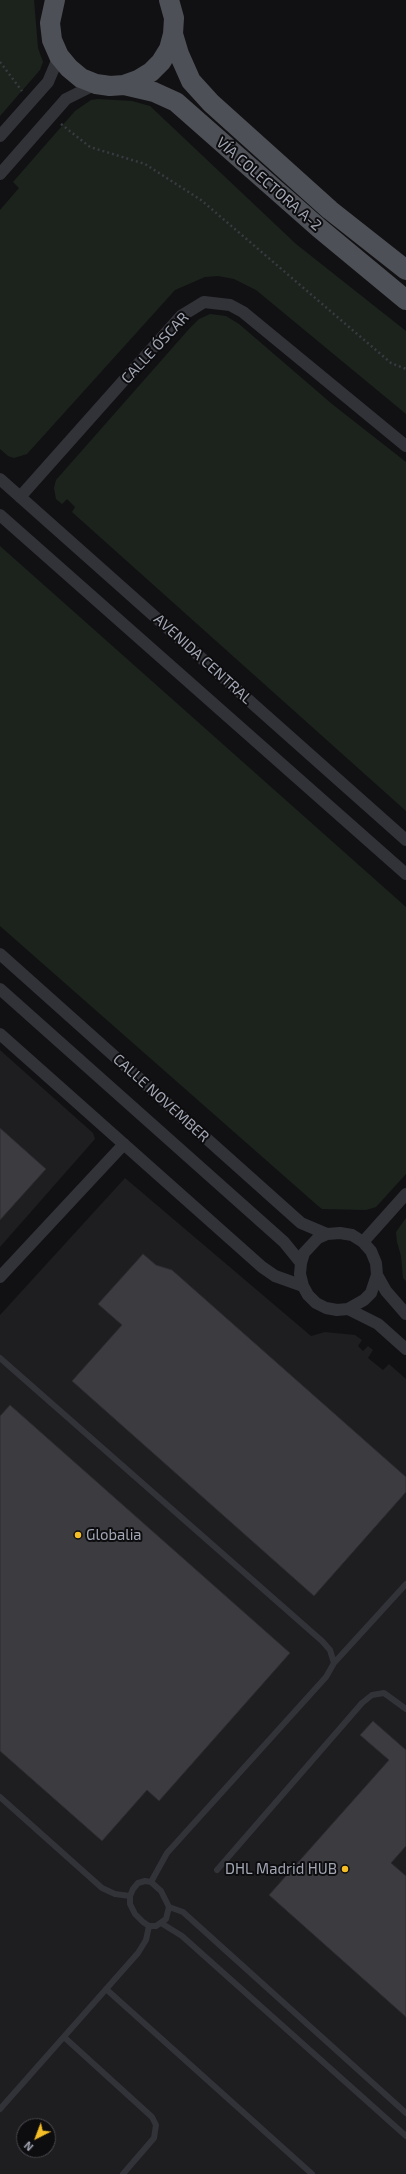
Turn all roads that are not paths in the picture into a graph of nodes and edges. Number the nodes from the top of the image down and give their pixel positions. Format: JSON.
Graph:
{"nodes":[{"id":1,"x":170,"y":1,"type":"edge"},
{"id":2,"x":53,"y":2,"type":"edge"},
{"id":3,"x":173,"y":34,"type":"junction"},
{"id":4,"x":59,"y":56,"type":"junction"},
{"id":5,"x":96,"y":84,"type":"junction"},
{"id":6,"x":124,"y":85,"type":"junction"},
{"id":7,"x":0,"y":136,"type":"edge"},
{"id":8,"x":0,"y":174,"type":"edge"},
{"id":9,"x":406,"y":270,"type":"edge"},
{"id":10,"x":406,"y":300,"type":"edge"},
{"id":11,"x":406,"y":446,"type":"edge"},
{"id":12,"x":0,"y":479,"type":"edge"},
{"id":13,"x":20,"y":497,"type":"junction"},
{"id":14,"x":0,"y":515,"type":"edge"},
{"id":15,"x":406,"y":840,"type":"edge"},
{"id":16,"x":406,"y":874,"type":"edge"},
{"id":17,"x":0,"y":954,"type":"edge"},
{"id":18,"x":0,"y":989,"type":"edge"},
{"id":19,"x":0,"y":1034,"type":"edge"},
{"id":20,"x":124,"y":1144,"type":"junction"},
{"id":21,"x":406,"y":1194,"type":"edge"},
{"id":22,"x":328,"y":1234,"type":"junction"},
{"id":23,"x":363,"y":1242,"type":"junction"},
{"id":24,"x":301,"y":1263,"type":"junction"},
{"id":25,"x":377,"y":1275,"type":"junction"},
{"id":26,"x":0,"y":1277,"type":"edge"},
{"id":27,"x":303,"y":1286,"type":"junction"},
{"id":28,"x":348,"y":1309,"type":"junction"},
{"id":29,"x":406,"y":1314,"type":"edge"},
{"id":30,"x":406,"y":1349,"type":"edge"},
{"id":31,"x":0,"y":1358,"type":"edge"},
{"id":32,"x":406,"y":1584,"type":"edge"},
{"id":33,"x":334,"y":1663,"type":"junction"},
{"id":34,"x":406,"y":1709,"type":"edge"},
{"id":35,"x":0,"y":1797,"type":"edge"},
{"id":36,"x":217,"y":1870,"type":"dead end"},
{"id":37,"x":151,"y":1882,"type":"junction"},
{"id":38,"x":130,"y":1896,"type":"junction"},
{"id":39,"x":169,"y":1907,"type":"junction"},
{"id":40,"x":161,"y":1923,"type":"junction"},
{"id":41,"x":149,"y":1926,"type":"junction"},
{"id":42,"x":106,"y":1989,"type":"junction"},
{"id":43,"x":64,"y":2037,"type":"junction"},
{"id":44,"x":0,"y":2110,"type":"edge"},
{"id":45,"x":406,"y":2113,"type":"edge"},
{"id":46,"x":406,"y":2136,"type":"edge"},
{"id":47,"x":123,"y":2174,"type":"edge"},
{"id":48,"x":312,"y":2174,"type":"edge"}],
"edges":[{"from":1,"to":3,"type":"main road"},
{"from":2,"to":4,"type":"main road"},
{"from":3,"to":6,"type":"main road"},
{"from":3,"to":9,"type":"main road","name":"VÍA COLECTORA A-2"},
{"from":4,"to":5,"type":"main road"},
{"from":4,"to":7,"type":"street"},
{"from":5,"to":6,"type":"main road"},
{"from":5,"to":8,"type":"street"},
{"from":6,"to":10,"type":"main road","name":"VÍA COLECTORA A-2"},
{"from":11,"to":13,"type":"street","name":"CALLE ÓSCAR"},
{"from":12,"to":13,"type":"street","name":"AVENIDA CENTRAL"},
{"from":13,"to":15,"type":"street","name":"AVENIDA CENTRAL"},
{"from":14,"to":16,"type":"street","name":"AVENIDA CENTRAL"},
{"from":17,"to":22,"type":"street","name":"CALLE NOVEMBER"},
{"from":18,"to":24,"type":"street","name":"CALLE NOVEMBER"},
{"from":19,"to":20,"type":"street"},
{"from":20,"to":26,"type":"street"},
{"from":20,"to":27,"type":"street"},
{"from":21,"to":23,"type":"street"},
{"from":22,"to":23,"type":"street"},
{"from":22,"to":24,"type":"street"},
{"from":23,"to":25,"type":"street"},
{"from":24,"to":27,"type":"street"},
{"from":25,"to":28,"type":"street"},
{"from":25,"to":29,"type":"street"},
{"from":27,"to":28,"type":"street"},
{"from":28,"to":30,"type":"street"},
{"from":31,"to":33,"type":"lane"},
{"from":32,"to":33,"type":"lane"},
{"from":33,"to":37,"type":"lane"},
{"from":34,"to":36,"type":"lane"},
{"from":35,"to":38,"type":"lane"},
{"from":37,"to":38,"type":"lane"},
{"from":37,"to":39,"type":"lane"},
{"from":38,"to":41,"type":"lane"},
{"from":39,"to":40,"type":"lane"},
{"from":39,"to":45,"type":"lane"},
{"from":40,"to":41,"type":"lane"},
{"from":40,"to":46,"type":"lane"},
{"from":41,"to":42,"type":"lane"},
{"from":42,"to":43,"type":"lane"},
{"from":42,"to":48,"type":"lane"},
{"from":43,"to":44,"type":"lane"},
{"from":43,"to":47,"type":"lane"}]}
